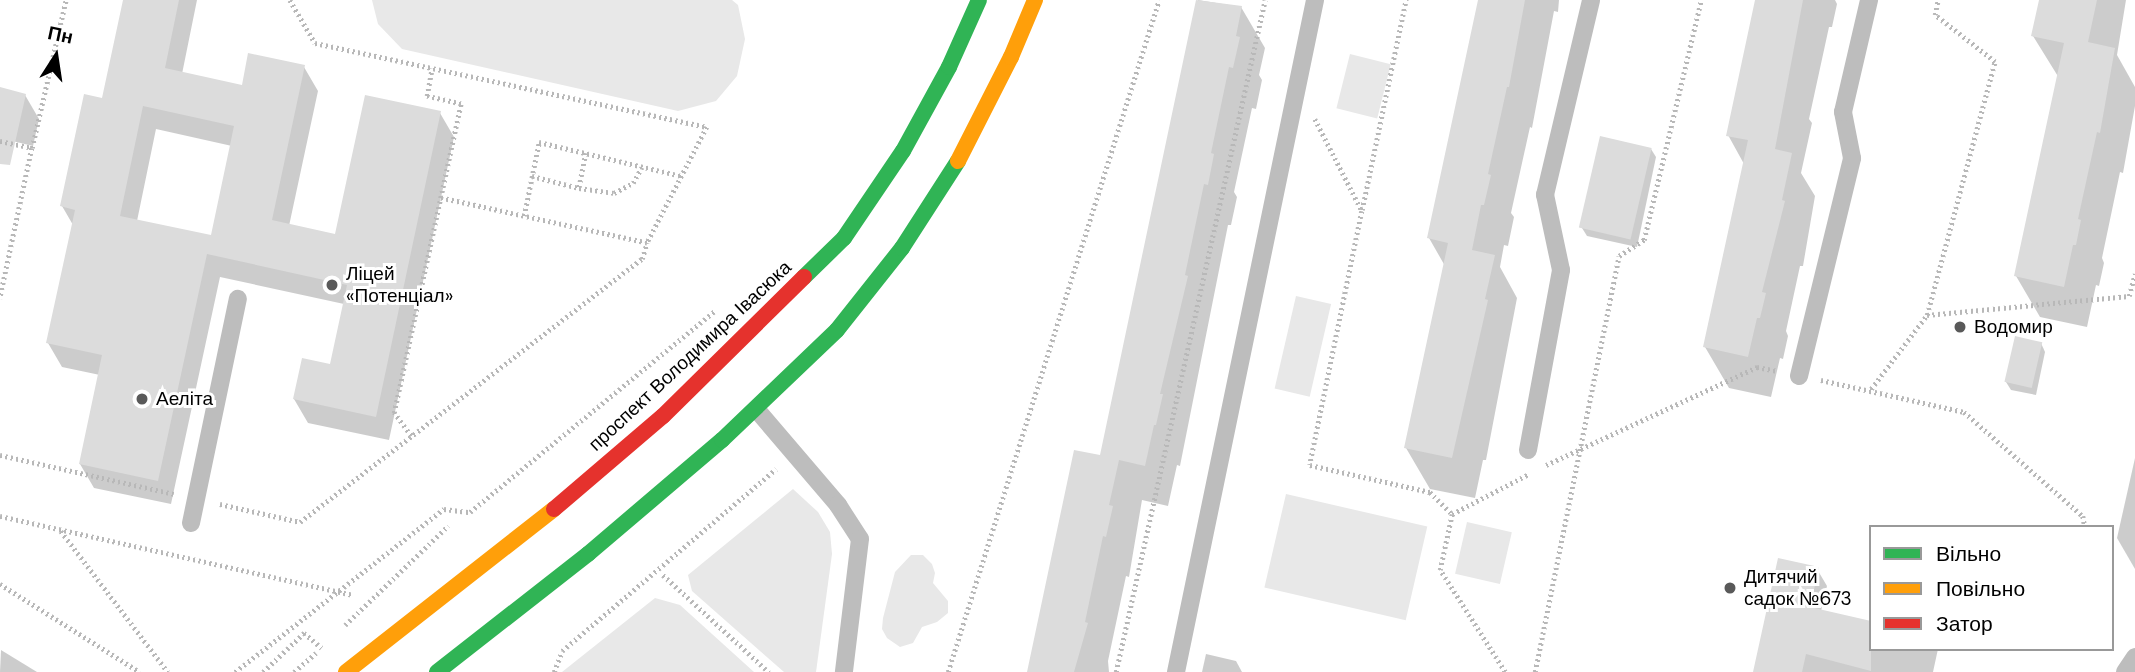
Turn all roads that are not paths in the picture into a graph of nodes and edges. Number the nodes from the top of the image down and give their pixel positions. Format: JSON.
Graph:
{"nodes":[{"id":1,"x":979,"y":0,"type":"edge"},
{"id":2,"x":1035,"y":0,"type":"edge"},
{"id":3,"x":1315,"y":0,"type":"edge"},
{"id":4,"x":1591,"y":0,"type":"edge"},
{"id":5,"x":1869,"y":0,"type":"edge"},
{"id":6,"x":238,"y":299,"type":"dead end"},
{"id":7,"x":1799,"y":376,"type":"road end"},
{"id":8,"x":757,"y":410,"type":"junction"},
{"id":9,"x":1528,"y":450,"type":"dead end"},
{"id":10,"x":191,"y":523,"type":"dead end"},
{"id":11,"x":2135,"y":657,"type":"edge"},
{"id":12,"x":346,"y":672,"type":"edge"},
{"id":13,"x":437,"y":672,"type":"edge"},
{"id":14,"x":844,"y":672,"type":"edge"},
{"id":15,"x":1176,"y":672,"type":"edge"},
{"id":16,"x":2125,"y":672,"type":"edge"}],
"edges":[{"from":1,"to":12,"type":"main road","name":"проспект Володимира Івасюка"},
{"from":2,"to":8,"type":"main road"},
{"from":3,"to":15,"type":"lane"},
{"from":4,"to":9,"type":"lane"},
{"from":5,"to":7,"type":"lane"},
{"from":6,"to":10,"type":"lane"},
{"from":8,"to":13,"type":"main road"},
{"from":8,"to":14,"type":"lane"},
{"from":11,"to":16,"type":"lane"}]}
